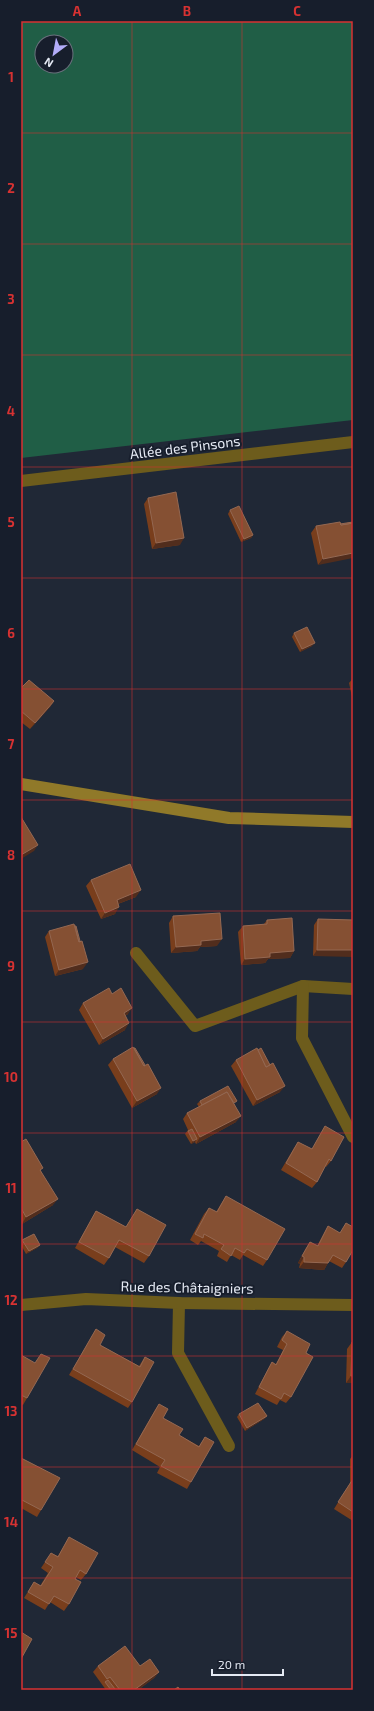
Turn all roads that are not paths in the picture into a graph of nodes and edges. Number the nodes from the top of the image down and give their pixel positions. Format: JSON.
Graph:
{"nodes":[{"id":1,"x":353,"y":442,"type":"edge"},
{"id":2,"x":21,"y":481,"type":"edge"},
{"id":3,"x":21,"y":784,"type":"edge"},
{"id":4,"x":353,"y":822,"type":"edge"},
{"id":5,"x":136,"y":953,"type":"dead end"},
{"id":6,"x":303,"y":986,"type":"junction"},
{"id":7,"x":353,"y":988,"type":"edge"},
{"id":8,"x":353,"y":1137,"type":"edge"},
{"id":9,"x":179,"y":1303,"type":"junction"},
{"id":10,"x":21,"y":1305,"type":"edge"},
{"id":11,"x":353,"y":1305,"type":"edge"},
{"id":12,"x":229,"y":1446,"type":"dead end"}],
"edges":[{"from":1,"to":2,"type":"street","name":"Allée des Pinsons"},
{"from":3,"to":4,"type":"main road"},
{"from":5,"to":6,"type":"street"},
{"from":6,"to":7,"type":"street"},
{"from":6,"to":8,"type":"street"},
{"from":9,"to":10,"type":"street","name":"Rue des Châtaigniers"},
{"from":9,"to":11,"type":"street","name":"Rue des Châtaigniers"},
{"from":9,"to":12,"type":"street"}]}
